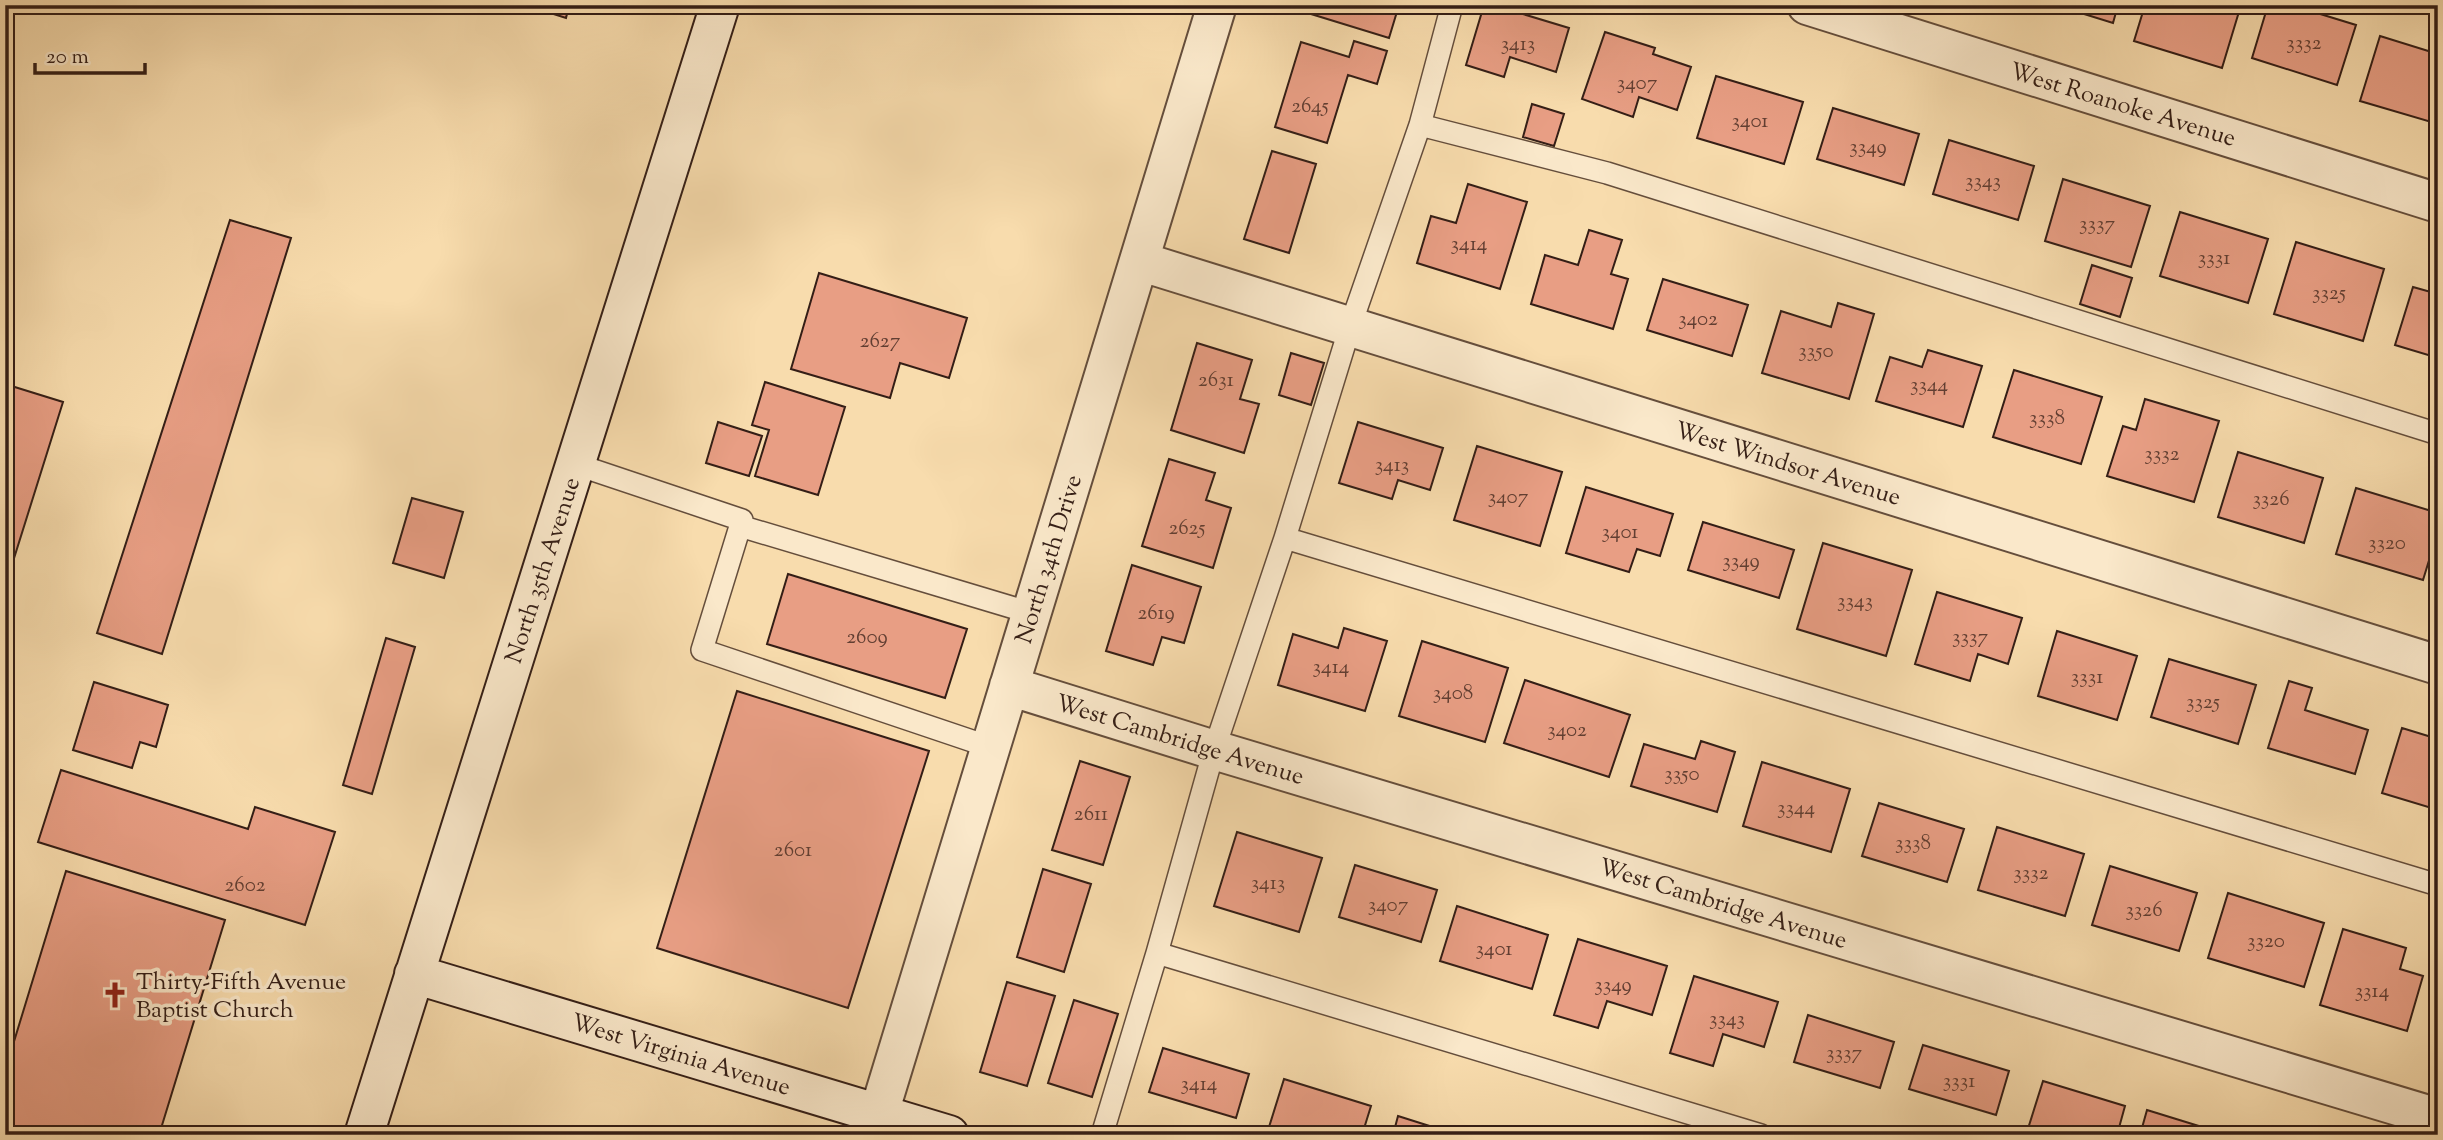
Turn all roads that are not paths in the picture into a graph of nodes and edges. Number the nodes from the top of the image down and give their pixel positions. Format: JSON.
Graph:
{"nodes":[{"id":1,"x":720,"y":5,"type":"edge"},
{"id":2,"x":1217,"y":5,"type":"edge"},
{"id":3,"x":1452,"y":5,"type":"edge"},
{"id":4,"x":1807,"y":5,"type":"edge"},
{"id":5,"x":1420,"y":125,"type":"junction"},
{"id":6,"x":2438,"y":203,"type":"edge"},
{"id":7,"x":1139,"y":261,"type":"junction"},
{"id":8,"x":1350,"y":327,"type":"junction"},
{"id":9,"x":2438,"y":434,"type":"edge"},
{"id":10,"x":575,"y":464,"type":"junction"},
{"id":11,"x":740,"y":527,"type":"junction"},
{"id":12,"x":1285,"y":538,"type":"junction"},
{"id":13,"x":1031,"y":613,"type":"junction"},
{"id":14,"x":2438,"y":665,"type":"edge"},
{"id":15,"x":1009,"y":686,"type":"junction"},
{"id":16,"x":990,"y":747,"type":"junction"},
{"id":17,"x":1214,"y":750,"type":"junction"},
{"id":18,"x":2438,"y":885,"type":"edge"},
{"id":19,"x":1157,"y":953,"type":"junction"},
{"id":20,"x":414,"y":974,"type":"junction"},
{"id":21,"x":878,"y":1113,"type":"junction"},
{"id":22,"x":2438,"y":1118,"type":"edge"},
{"id":23,"x":364,"y":1135,"type":"edge"},
{"id":24,"x":949,"y":1135,"type":"edge"},
{"id":25,"x":1102,"y":1135,"type":"edge"},
{"id":26,"x":1761,"y":1135,"type":"edge"}],
"edges":[{"from":1,"to":10,"type":"street","name":"North 35th Avenue"},
{"from":2,"to":7,"type":"street","name":"North 34th Drive"},
{"from":3,"to":5,"type":"lane"},
{"from":4,"to":6,"type":"street","name":"West Roanoke Avenue"},
{"from":5,"to":8,"type":"lane"},
{"from":5,"to":9,"type":"lane"},
{"from":7,"to":8,"type":"street","name":"West Windsor Avenue"},
{"from":7,"to":13,"type":"street","name":"North 34th Drive"},
{"from":8,"to":12,"type":"lane"},
{"from":8,"to":14,"type":"street","name":"West Windsor Avenue"},
{"from":10,"to":11,"type":"lane"},
{"from":10,"to":20,"type":"street","name":"North 35th Avenue"},
{"from":11,"to":13,"type":"lane"},
{"from":11,"to":16,"type":"lane"},
{"from":12,"to":17,"type":"lane"},
{"from":12,"to":18,"type":"lane"},
{"from":13,"to":15,"type":"street","name":"North 34th Drive"},
{"from":15,"to":16,"type":"street","name":"North 34th Drive"},
{"from":15,"to":17,"type":"street","name":"West Cambridge Avenue"},
{"from":16,"to":21,"type":"street","name":"North 34th Drive"},
{"from":17,"to":19,"type":"lane"},
{"from":17,"to":22,"type":"street","name":"West Cambridge Avenue"},
{"from":19,"to":25,"type":"lane"},
{"from":19,"to":26,"type":"lane"},
{"from":20,"to":21,"type":"street","name":"West Virginia Avenue"},
{"from":20,"to":23,"type":"street","name":"North 35th Avenue"},
{"from":21,"to":24,"type":"street","name":"West Virginia Avenue"}]}
